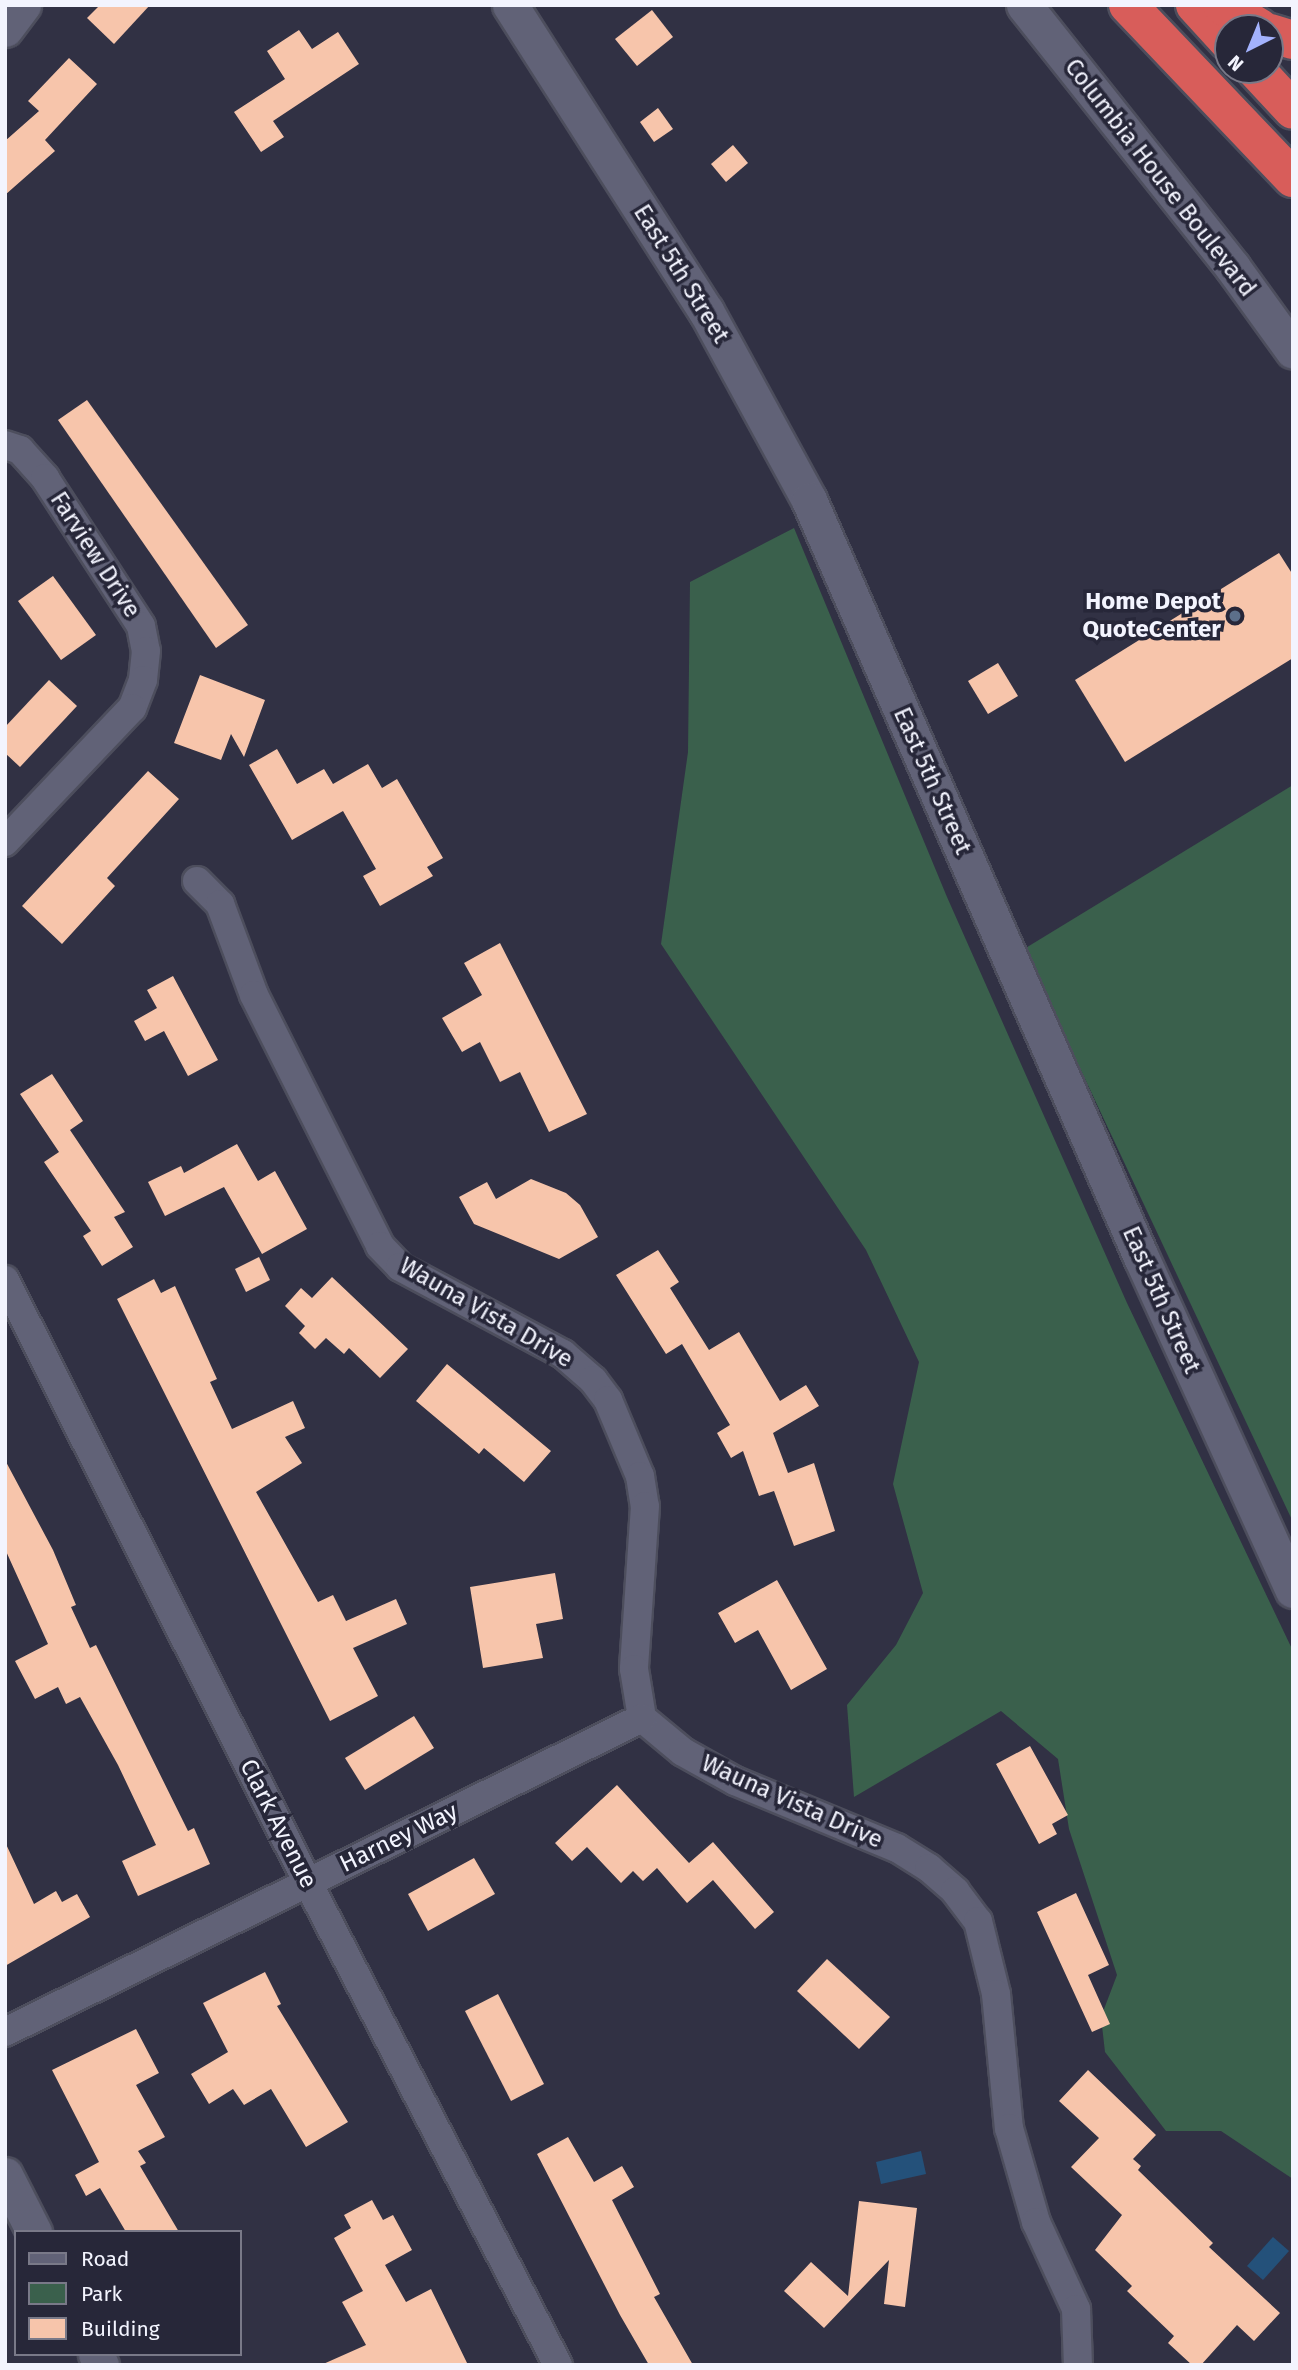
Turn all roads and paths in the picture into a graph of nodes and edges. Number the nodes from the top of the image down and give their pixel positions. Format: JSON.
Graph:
{"nodes":[{"id":1,"x":23,"y":5,"type":"edge"},
{"id":2,"x":510,"y":5,"type":"edge"},
{"id":3,"x":1024,"y":5,"type":"edge"},
{"id":4,"x":1128,"y":5,"type":"edge"},
{"id":5,"x":1195,"y":5,"type":"edge"},
{"id":6,"x":1214,"y":26,"type":"edge"},
{"id":7,"x":5,"y":29,"type":"edge"},
{"id":8,"x":1269,"y":84,"type":"edge"},
{"id":9,"x":1293,"y":110,"type":"edge"},
{"id":10,"x":1293,"y":178,"type":"edge"},
{"id":11,"x":1293,"y":351,"type":"edge"},
{"id":12,"x":5,"y":445,"type":"edge"},
{"id":13,"x":5,"y":842,"type":"edge"},
{"id":14,"x":197,"y":881,"type":"dead end"},
{"id":15,"x":5,"y":1280,"type":"edge"},
{"id":16,"x":1293,"y":1590,"type":"edge"},
{"id":17,"x":642,"y":1718,"type":"junction"},
{"id":18,"x":308,"y":1883,"type":"junction"},
{"id":19,"x":5,"y":2032,"type":"edge"},
{"id":20,"x":5,"y":2175,"type":"edge"},
{"id":21,"x":33,"y":2230,"type":"edge"},
{"id":22,"x":558,"y":2365,"type":"edge"},
{"id":23,"x":1078,"y":2365,"type":"edge"}],
"edges":[{"from":1,"to":7,"type":"street"},
{"from":2,"to":16,"type":"street","name":"East 5th Street"},
{"from":3,"to":11,"type":"street","name":"Columbia House Boulevard"},
{"from":4,"to":10,"type":"highway"},
{"from":5,"to":6,"type":"highway"},
{"from":8,"to":9,"type":"highway"},
{"from":12,"to":13,"type":"street","name":"Farview Drive"},
{"from":14,"to":17,"type":"street","name":"Wauna Vista Drive"},
{"from":15,"to":18,"type":"street","name":"Clark Avenue"},
{"from":17,"to":18,"type":"street","name":"Harney Way"},
{"from":17,"to":23,"type":"street","name":"Wauna Vista Drive"},
{"from":18,"to":19,"type":"street","name":"Harney Way"},
{"from":18,"to":22,"type":"street","name":"Clark Avenue"},
{"from":20,"to":21,"type":"street"}]}
